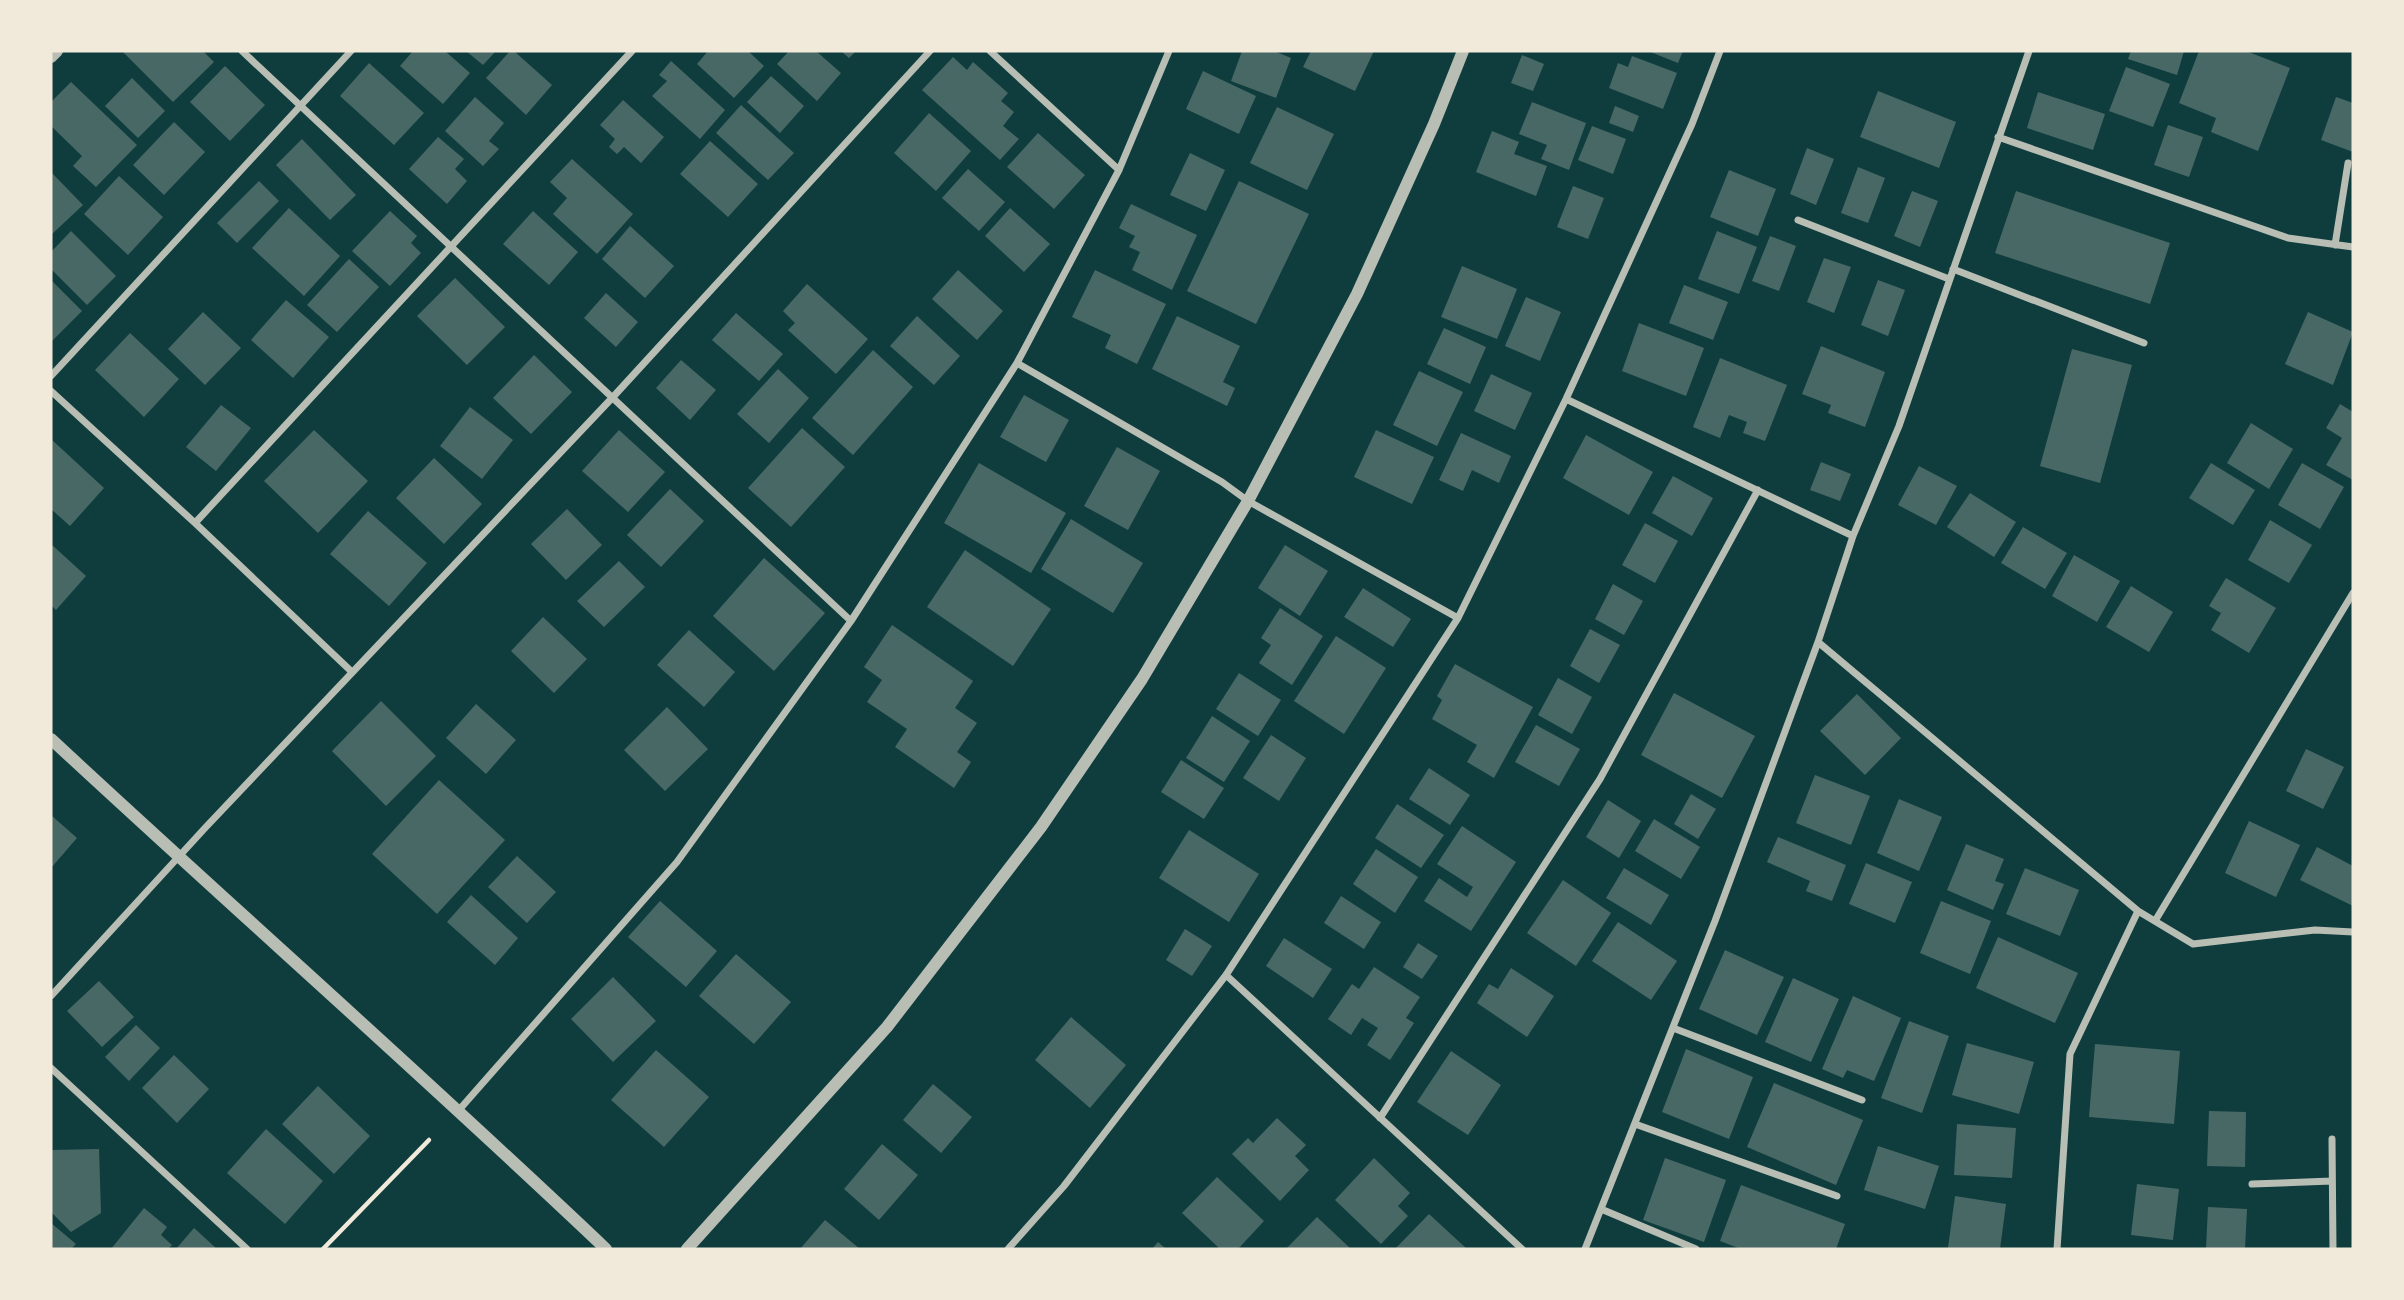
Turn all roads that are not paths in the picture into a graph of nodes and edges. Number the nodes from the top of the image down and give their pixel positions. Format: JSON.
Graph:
{"nodes":[{"id":1,"x":57,"y":51,"type":"edge"},
{"id":2,"x":242,"y":51,"type":"edge"},
{"id":3,"x":351,"y":51,"type":"edge"},
{"id":4,"x":632,"y":51,"type":"edge"},
{"id":5,"x":930,"y":51,"type":"edge"},
{"id":6,"x":990,"y":51,"type":"edge"},
{"id":7,"x":1169,"y":51,"type":"edge"},
{"id":8,"x":1463,"y":51,"type":"edge"},
{"id":9,"x":1720,"y":51,"type":"edge"},
{"id":10,"x":2029,"y":51,"type":"edge"},
{"id":11,"x":51,"y":57,"type":"edge"},
{"id":12,"x":300,"y":105,"type":"junction"},
{"id":13,"x":1998,"y":137,"type":"junction"},
{"id":14,"x":2348,"y":163,"type":"dead end"},
{"id":15,"x":1119,"y":170,"type":"junction"},
{"id":16,"x":1798,"y":220,"type":"dead end"},
{"id":17,"x":2335,"y":245,"type":"junction"},
{"id":18,"x":450,"y":246,"type":"junction"},
{"id":19,"x":2353,"y":247,"type":"edge"},
{"id":20,"x":1953,"y":269,"type":"junction"},
{"id":21,"x":1949,"y":279,"type":"junction"},
{"id":22,"x":2144,"y":343,"type":"dead end"},
{"id":23,"x":1017,"y":363,"type":"junction"},
{"id":24,"x":51,"y":376,"type":"edge"},
{"id":25,"x":51,"y":391,"type":"edge"},
{"id":26,"x":613,"y":397,"type":"junction"},
{"id":27,"x":1566,"y":399,"type":"junction"},
{"id":28,"x":1758,"y":490,"type":"junction"},
{"id":29,"x":1248,"y":501,"type":"junction"},
{"id":30,"x":195,"y":523,"type":"junction"},
{"id":31,"x":1853,"y":536,"type":"junction"},
{"id":32,"x":2353,"y":593,"type":"edge"},
{"id":33,"x":1458,"y":618,"type":"junction"},
{"id":34,"x":851,"y":621,"type":"junction"},
{"id":35,"x":1818,"y":642,"type":"junction"},
{"id":36,"x":352,"y":672,"type":"junction"},
{"id":37,"x":51,"y":739,"type":"edge"},
{"id":38,"x":178,"y":857,"type":"junction"},
{"id":39,"x":2138,"y":911,"type":"junction"},
{"id":40,"x":2155,"y":921,"type":"junction"},
{"id":41,"x":2353,"y":932,"type":"edge"},
{"id":42,"x":1226,"y":975,"type":"junction"},
{"id":43,"x":51,"y":996,"type":"edge"},
{"id":44,"x":1673,"y":1028,"type":"junction"},
{"id":45,"x":51,"y":1068,"type":"edge"},
{"id":46,"x":1862,"y":1100,"type":"dead end"},
{"id":47,"x":459,"y":1110,"type":"junction"},
{"id":48,"x":1380,"y":1118,"type":"junction"},
{"id":49,"x":1634,"y":1124,"type":"junction"},
{"id":50,"x":2332,"y":1139,"type":"dead end"},
{"id":51,"x":2332,"y":1181,"type":"junction"},
{"id":52,"x":2252,"y":1184,"type":"dead end"},
{"id":53,"x":1837,"y":1196,"type":"dead end"},
{"id":54,"x":1601,"y":1209,"type":"junction"},
{"id":55,"x":247,"y":1249,"type":"edge"},
{"id":56,"x":606,"y":1249,"type":"edge"},
{"id":57,"x":687,"y":1249,"type":"edge"},
{"id":58,"x":1008,"y":1249,"type":"edge"},
{"id":59,"x":1522,"y":1249,"type":"edge"},
{"id":60,"x":1585,"y":1249,"type":"edge"},
{"id":61,"x":1696,"y":1249,"type":"edge"},
{"id":62,"x":2057,"y":1249,"type":"edge"},
{"id":63,"x":2333,"y":1249,"type":"edge"}],
"edges":[{"from":1,"to":11,"type":"street"},
{"from":2,"to":12,"type":"street"},
{"from":3,"to":12,"type":"street"},
{"from":4,"to":18,"type":"street"},
{"from":5,"to":26,"type":"street"},
{"from":6,"to":15,"type":"street"},
{"from":7,"to":15,"type":"street"},
{"from":8,"to":29,"type":"street"},
{"from":9,"to":27,"type":"street"},
{"from":10,"to":13,"type":"street"},
{"from":12,"to":18,"type":"street"},
{"from":12,"to":24,"type":"street"},
{"from":13,"to":17,"type":"street"},
{"from":13,"to":20,"type":"street"},
{"from":14,"to":17,"type":"street"},
{"from":15,"to":23,"type":"street"},
{"from":16,"to":21,"type":"street"},
{"from":17,"to":19,"type":"street"},
{"from":18,"to":26,"type":"street"},
{"from":18,"to":30,"type":"street"},
{"from":20,"to":21,"type":"street"},
{"from":20,"to":22,"type":"street"},
{"from":21,"to":31,"type":"street"},
{"from":23,"to":29,"type":"street"},
{"from":23,"to":34,"type":"street"},
{"from":25,"to":30,"type":"street"},
{"from":26,"to":34,"type":"street"},
{"from":26,"to":36,"type":"street"},
{"from":27,"to":28,"type":"street"},
{"from":27,"to":33,"type":"street"},
{"from":28,"to":31,"type":"street"},
{"from":28,"to":48,"type":"street"},
{"from":29,"to":33,"type":"street"},
{"from":29,"to":57,"type":"street"},
{"from":30,"to":36,"type":"street"},
{"from":31,"to":35,"type":"street"},
{"from":32,"to":40,"type":"street"},
{"from":33,"to":42,"type":"street"},
{"from":34,"to":47,"type":"street"},
{"from":35,"to":39,"type":"street"},
{"from":35,"to":44,"type":"street"},
{"from":36,"to":38,"type":"street"},
{"from":37,"to":38,"type":"street"},
{"from":38,"to":43,"type":"street"},
{"from":38,"to":47,"type":"street"},
{"from":39,"to":40,"type":"street"},
{"from":39,"to":62,"type":"street"},
{"from":40,"to":41,"type":"street"},
{"from":42,"to":48,"type":"street"},
{"from":42,"to":58,"type":"street"},
{"from":44,"to":46,"type":"street"},
{"from":44,"to":49,"type":"street"},
{"from":45,"to":55,"type":"street"},
{"from":47,"to":56,"type":"street"},
{"from":48,"to":59,"type":"street"},
{"from":49,"to":53,"type":"street"},
{"from":49,"to":54,"type":"street"},
{"from":50,"to":51,"type":"street"},
{"from":51,"to":52,"type":"street"},
{"from":51,"to":63,"type":"street"},
{"from":54,"to":60,"type":"street"},
{"from":54,"to":61,"type":"street"}]}
